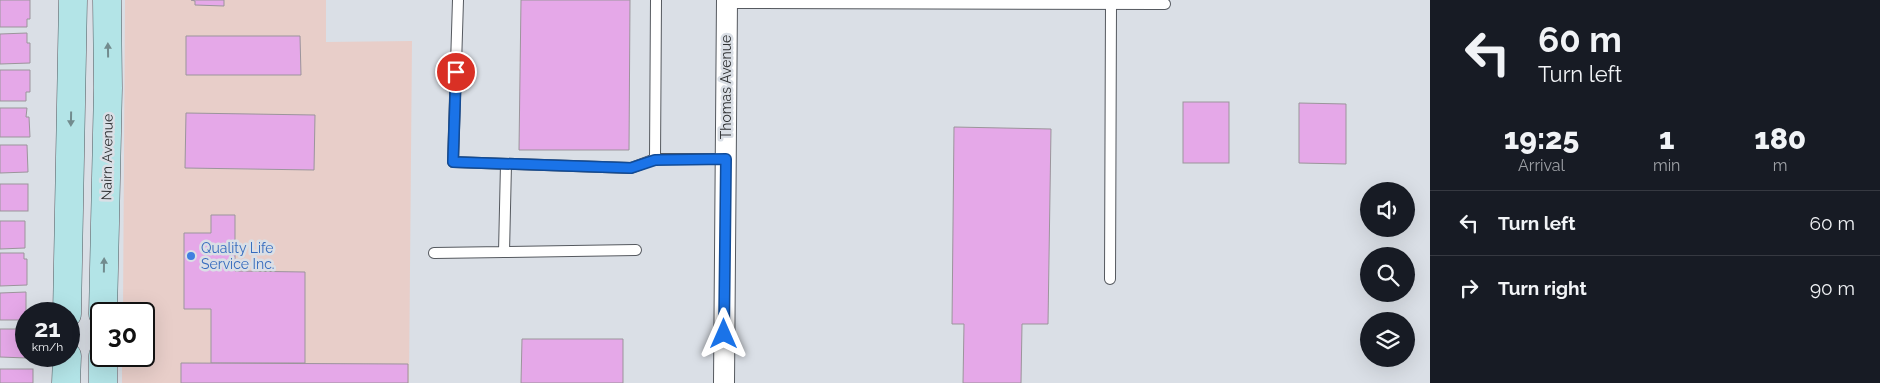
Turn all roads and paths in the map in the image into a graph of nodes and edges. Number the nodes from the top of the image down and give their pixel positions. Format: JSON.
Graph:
{"nodes":[{"id":1,"x":73,"y":0,"type":"edge"},
{"id":2,"x":107,"y":0,"type":"edge"},
{"id":3,"x":458,"y":0,"type":"edge"},
{"id":4,"x":656,"y":0,"type":"edge"},
{"id":5,"x":727,"y":1,"type":"edge"},
{"id":6,"x":1111,"y":4,"type":"junction"},
{"id":7,"x":1165,"y":4,"type":"dead end"},
{"id":8,"x":108,"y":88,"type":"junction"},
{"id":9,"x":72,"y":89,"type":"junction"},
{"id":10,"x":726,"y":159,"type":"junction"},
{"id":11,"x":655,"y":160,"type":"junction"},
{"id":12,"x":506,"y":164,"type":"junction"},
{"id":13,"x":636,"y":250,"type":"dead end"},
{"id":14,"x":504,"y":252,"type":"junction"},
{"id":15,"x":434,"y":253,"type":"dead end"},
{"id":16,"x":1110,"y":279,"type":"dead end"},
{"id":17,"x":67,"y":302,"type":"edge"},
{"id":18,"x":104,"y":302,"type":"edge"},
{"id":19,"x":67,"y":367,"type":"edge"},
{"id":20,"x":103,"y":367,"type":"edge"},
{"id":21,"x":66,"y":383,"type":"edge"},
{"id":22,"x":104,"y":383,"type":"edge"},
{"id":23,"x":724,"y":383,"type":"edge"}],
"edges":[{"from":1,"to":9,"type":"main road"},
{"from":8,"to":2,"type":"main road","name":"Nairn Avenue","one_way":true},
{"from":3,"to":12,"type":"lane"},
{"from":4,"to":11,"type":"lane"},
{"from":5,"to":6,"type":"lane"},
{"from":5,"to":10,"type":"street","name":"Thomas Avenue"},
{"from":6,"to":7,"type":"lane"},
{"from":6,"to":16,"type":"lane"},
{"from":8,"to":9,"type":"main road"},
{"from":18,"to":8,"type":"main road","name":"Nairn Avenue","one_way":true},
{"from":9,"to":17,"type":"main road","one_way":true},
{"from":10,"to":11,"type":"lane"},
{"from":10,"to":23,"type":"street","name":"Thomas Avenue"},
{"from":11,"to":12,"type":"lane"},
{"from":12,"to":14,"type":"lane"},
{"from":13,"to":14,"type":"lane"},
{"from":14,"to":15,"type":"lane"},
{"from":19,"to":21,"type":"main road"},
{"from":20,"to":22,"type":"main road"}]}
